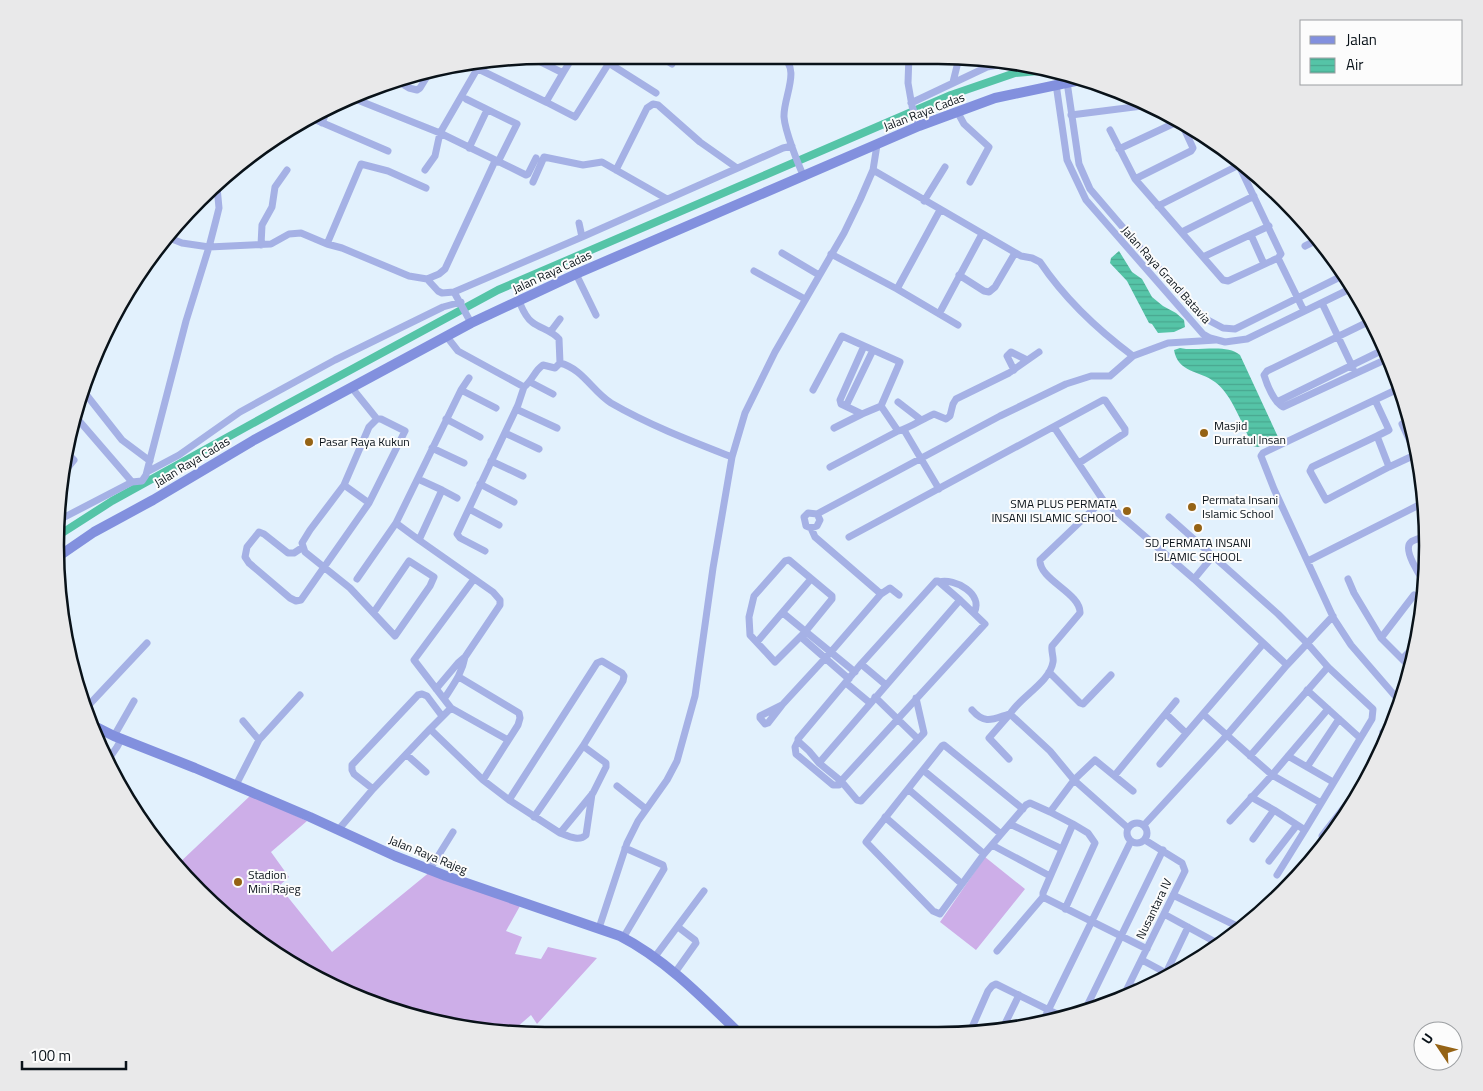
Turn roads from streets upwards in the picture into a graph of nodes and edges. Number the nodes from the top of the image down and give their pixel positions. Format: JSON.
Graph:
{"nodes":[{"id":1,"x":545,"y":64,"type":"edge"},
{"id":2,"x":568,"y":64,"type":"edge"},
{"id":3,"x":608,"y":64,"type":"edge"},
{"id":4,"x":611,"y":64,"type":"edge"},
{"id":5,"x":789,"y":64,"type":"edge"},
{"id":6,"x":909,"y":64,"type":"edge"},
{"id":7,"x":958,"y":65,"type":"edge"},
{"id":8,"x":988,"y":67,"type":"edge"},
{"id":9,"x":483,"y":68,"type":"edge"},
{"id":10,"x":477,"y":69,"type":"edge"},
{"id":11,"x":563,"y":73,"type":"junction"},
{"id":12,"x":426,"y":79,"type":"edge"},
{"id":13,"x":954,"y":82,"type":"junction"},
{"id":14,"x":1068,"y":82,"type":"edge"},
{"id":15,"x":1062,"y":83,"type":"junction"},
{"id":16,"x":404,"y":85,"type":"edge"},
{"id":17,"x":656,"y":93,"type":"dead end"},
{"id":18,"x":466,"y":99,"type":"dead end"},
{"id":19,"x":358,"y":101,"type":"edge"},
{"id":20,"x":546,"y":102,"type":"junction"},
{"id":21,"x":912,"y":104,"type":"junction"},
{"id":22,"x":1137,"y":107,"type":"edge"},
{"id":23,"x":487,"y":110,"type":"junction"},
{"id":24,"x":958,"y":113,"type":"junction"},
{"id":25,"x":1071,"y":115,"type":"junction"},
{"id":26,"x":324,"y":117,"type":"edge"},
{"id":27,"x":317,"y":121,"type":"edge"},
{"id":28,"x":918,"y":122,"type":"junction"},
{"id":29,"x":322,"y":123,"type":"junction"},
{"id":30,"x":1173,"y":125,"type":"edge"},
{"id":31,"x":1110,"y":130,"type":"dead end"},
{"id":32,"x":1185,"y":132,"type":"edge"},
{"id":33,"x":440,"y":133,"type":"junction"},
{"id":34,"x":877,"y":144,"type":"junction"},
{"id":35,"x":468,"y":148,"type":"junction"},
{"id":36,"x":793,"y":149,"type":"junction"},
{"id":37,"x":1119,"y":149,"type":"junction"},
{"id":38,"x":388,"y":151,"type":"dead end"},
{"id":39,"x":536,"y":158,"type":"dead end"},
{"id":40,"x":497,"y":161,"type":"junction"},
{"id":41,"x":945,"y":167,"type":"dead end"},
{"id":42,"x":1236,"y":167,"type":"edge"},
{"id":43,"x":737,"y":168,"type":"junction"},
{"id":44,"x":287,"y":170,"type":"dead end"},
{"id":45,"x":425,"y":170,"type":"dead end"},
{"id":46,"x":616,"y":170,"type":"junction"},
{"id":47,"x":873,"y":170,"type":"junction"},
{"id":48,"x":802,"y":173,"type":"junction"},
{"id":49,"x":1244,"y":174,"type":"edge"},
{"id":50,"x":1135,"y":179,"type":"junction"},
{"id":51,"x":533,"y":182,"type":"dead end"},
{"id":52,"x":970,"y":182,"type":"dead end"},
{"id":53,"x":426,"y":188,"type":"dead end"},
{"id":54,"x":217,"y":194,"type":"edge"},
{"id":55,"x":1254,"y":196,"type":"junction"},
{"id":56,"x":668,"y":199,"type":"junction"},
{"id":57,"x":924,"y":201,"type":"junction"},
{"id":58,"x":1158,"y":206,"type":"junction"},
{"id":59,"x":940,"y":210,"type":"junction"},
{"id":60,"x":579,"y":223,"type":"dead end"},
{"id":61,"x":1269,"y":226,"type":"junction"},
{"id":62,"x":1182,"y":232,"type":"junction"},
{"id":63,"x":982,"y":234,"type":"junction"},
{"id":64,"x":1251,"y":235,"type":"junction"},
{"id":65,"x":582,"y":237,"type":"junction"},
{"id":66,"x":174,"y":239,"type":"edge"},
{"id":67,"x":1312,"y":242,"type":"edge"},
{"id":68,"x":327,"y":244,"type":"junction"},
{"id":69,"x":261,"y":245,"type":"junction"},
{"id":70,"x":1305,"y":246,"type":"dead end"},
{"id":71,"x":209,"y":247,"type":"junction"},
{"id":72,"x":782,"y":253,"type":"dead end"},
{"id":73,"x":1015,"y":253,"type":"junction"},
{"id":74,"x":831,"y":254,"type":"junction"},
{"id":75,"x":1203,"y":257,"type":"junction"},
{"id":76,"x":1278,"y":258,"type":"junction"},
{"id":77,"x":1264,"y":264,"type":"junction"},
{"id":78,"x":754,"y":271,"type":"dead end"},
{"id":79,"x":576,"y":274,"type":"junction"},
{"id":80,"x":819,"y":275,"type":"junction"},
{"id":81,"x":959,"y":275,"type":"junction"},
{"id":82,"x":1338,"y":278,"type":"edge"},
{"id":83,"x":427,"y":279,"type":"junction"},
{"id":84,"x":897,"y":290,"type":"junction"},
{"id":85,"x":1346,"y":291,"type":"edge"},
{"id":86,"x":454,"y":292,"type":"junction"},
{"id":87,"x":1298,"y":298,"type":"junction"},
{"id":88,"x":805,"y":299,"type":"junction"},
{"id":89,"x":519,"y":301,"type":"junction"},
{"id":90,"x":1322,"y":303,"type":"junction"},
{"id":91,"x":463,"y":307,"type":"junction"},
{"id":92,"x":502,"y":309,"type":"junction"},
{"id":93,"x":1198,"y":310,"type":"junction"},
{"id":94,"x":1304,"y":311,"type":"junction"},
{"id":95,"x":938,"y":314,"type":"junction"},
{"id":96,"x":596,"y":315,"type":"dead end"},
{"id":97,"x":1189,"y":318,"type":"junction"},
{"id":98,"x":560,"y":319,"type":"dead end"},
{"id":99,"x":470,"y":321,"type":"junction"},
{"id":100,"x":1365,"y":323,"type":"edge"},
{"id":101,"x":958,"y":325,"type":"dead end"},
{"id":102,"x":551,"y":331,"type":"junction"},
{"id":103,"x":1338,"y":336,"type":"junction"},
{"id":104,"x":447,"y":337,"type":"junction"},
{"id":105,"x":1216,"y":340,"type":"junction"},
{"id":106,"x":864,"y":346,"type":"junction"},
{"id":107,"x":873,"y":350,"type":"junction"},
{"id":108,"x":1039,"y":352,"type":"dead end"},
{"id":109,"x":1379,"y":352,"type":"edge"},
{"id":110,"x":1133,"y":356,"type":"junction"},
{"id":111,"x":1027,"y":360,"type":"junction"},
{"id":112,"x":1383,"y":361,"type":"edge"},
{"id":113,"x":560,"y":363,"type":"junction"},
{"id":114,"x":1352,"y":366,"type":"junction"},
{"id":115,"x":1014,"y":370,"type":"junction"},
{"id":116,"x":1356,"y":374,"type":"junction"},
{"id":117,"x":469,"y":378,"type":"dead end"},
{"id":118,"x":527,"y":385,"type":"junction"},
{"id":119,"x":352,"y":388,"type":"junction"},
{"id":120,"x":461,"y":390,"type":"junction"},
{"id":121,"x":813,"y":390,"type":"dead end"},
{"id":122,"x":1394,"y":391,"type":"edge"},
{"id":123,"x":553,"y":394,"type":"dead end"},
{"id":124,"x":87,"y":396,"type":"edge"},
{"id":125,"x":1375,"y":400,"type":"junction"},
{"id":126,"x":898,"y":402,"type":"dead end"},
{"id":127,"x":1277,"y":402,"type":"junction"},
{"id":128,"x":846,"y":406,"type":"junction"},
{"id":129,"x":881,"y":406,"type":"junction"},
{"id":130,"x":496,"y":408,"type":"dead end"},
{"id":131,"x":516,"y":408,"type":"junction"},
{"id":132,"x":862,"y":414,"type":"junction"},
{"id":133,"x":377,"y":419,"type":"junction"},
{"id":134,"x":446,"y":419,"type":"junction"},
{"id":135,"x":920,"y":419,"type":"junction"},
{"id":136,"x":80,"y":422,"type":"edge"},
{"id":137,"x":1402,"y":424,"type":"joint"},
{"id":138,"x":1054,"y":427,"type":"junction"},
{"id":139,"x":557,"y":428,"type":"dead end"},
{"id":140,"x":834,"y":428,"type":"dead end"},
{"id":141,"x":901,"y":430,"type":"junction"},
{"id":142,"x":1389,"y":430,"type":"junction"},
{"id":143,"x":1405,"y":430,"type":"edge"},
{"id":144,"x":505,"y":433,"type":"junction"},
{"id":145,"x":1377,"y":436,"type":"junction"},
{"id":146,"x":480,"y":437,"type":"dead end"},
{"id":147,"x":432,"y":448,"type":"junction"},
{"id":148,"x":539,"y":449,"type":"dead end"},
{"id":149,"x":732,"y":457,"type":"junction"},
{"id":150,"x":1411,"y":457,"type":"edge"},
{"id":151,"x":920,"y":458,"type":"junction"},
{"id":152,"x":150,"y":461,"type":"junction"},
{"id":153,"x":491,"y":461,"type":"junction"},
{"id":154,"x":464,"y":463,"type":"dead end"},
{"id":155,"x":1078,"y":463,"type":"junction"},
{"id":156,"x":1389,"y":466,"type":"junction"},
{"id":157,"x":830,"y":467,"type":"dead end"},
{"id":158,"x":146,"y":475,"type":"junction"},
{"id":159,"x":523,"y":476,"type":"dead end"},
{"id":160,"x":418,"y":479,"type":"junction"},
{"id":161,"x":132,"y":482,"type":"junction"},
{"id":162,"x":344,"y":484,"type":"junction"},
{"id":163,"x":480,"y":484,"type":"junction"},
{"id":164,"x":939,"y":489,"type":"junction"},
{"id":165,"x":442,"y":490,"type":"junction"},
{"id":166,"x":457,"y":498,"type":"dead end"},
{"id":167,"x":1103,"y":500,"type":"junction"},
{"id":168,"x":514,"y":502,"type":"dead end"},
{"id":169,"x":369,"y":503,"type":"junction"},
{"id":170,"x":1417,"y":506,"type":"edge"},
{"id":171,"x":469,"y":509,"type":"junction"},
{"id":172,"x":817,"y":514,"type":"junction"},
{"id":173,"x":65,"y":517,"type":"edge"},
{"id":174,"x":1169,"y":517,"type":"dead end"},
{"id":175,"x":396,"y":523,"type":"junction"},
{"id":176,"x":500,"y":525,"type":"dead end"},
{"id":177,"x":811,"y":528,"type":"junction"},
{"id":178,"x":849,"y":537,"type":"dead end"},
{"id":179,"x":1419,"y":539,"type":"edge"},
{"id":180,"x":419,"y":540,"type":"junction"},
{"id":181,"x":303,"y":547,"type":"junction"},
{"id":182,"x":485,"y":551,"type":"dead end"},
{"id":183,"x":64,"y":552,"type":"edge"},
{"id":184,"x":1213,"y":556,"type":"junction"},
{"id":185,"x":1308,"y":560,"type":"junction"},
{"id":186,"x":324,"y":567,"type":"junction"},
{"id":187,"x":1418,"y":573,"type":"edge"},
{"id":188,"x":357,"y":579,"type":"dead end"},
{"id":189,"x":474,"y":579,"type":"junction"},
{"id":190,"x":811,"y":579,"type":"junction"},
{"id":191,"x":1194,"y":579,"type":"junction"},
{"id":192,"x":1348,"y":579,"type":"dead end"},
{"id":193,"x":939,"y":582,"type":"junction"},
{"id":194,"x":881,"y":594,"type":"junction"},
{"id":195,"x":899,"y":595,"type":"dead end"},
{"id":196,"x":1414,"y":595,"type":"dead end"},
{"id":197,"x":960,"y":600,"type":"junction"},
{"id":198,"x":374,"y":612,"type":"junction"},
{"id":199,"x":783,"y":613,"type":"junction"},
{"id":200,"x":974,"y":613,"type":"junction"},
{"id":201,"x":1333,"y":616,"type":"junction"},
{"id":202,"x":803,"y":635,"type":"junction"},
{"id":203,"x":1381,"y":638,"type":"junction"},
{"id":204,"x":757,"y":642,"type":"junction"},
{"id":205,"x":147,"y":643,"type":"dead end"},
{"id":206,"x":1307,"y":643,"type":"junction"},
{"id":207,"x":1263,"y":644,"type":"junction"},
{"id":208,"x":1406,"y":654,"type":"edge"},
{"id":209,"x":827,"y":656,"type":"junction"},
{"id":210,"x":465,"y":657,"type":"junction"},
{"id":211,"x":1402,"y":659,"type":"junction"},
{"id":212,"x":1405,"y":662,"type":"edge"},
{"id":213,"x":861,"y":664,"type":"junction"},
{"id":214,"x":1287,"y":665,"type":"junction"},
{"id":215,"x":1328,"y":667,"type":"junction"},
{"id":216,"x":855,"y":672,"type":"junction"},
{"id":217,"x":1049,"y":672,"type":"junction"},
{"id":218,"x":1111,"y":675,"type":"dead end"},
{"id":219,"x":459,"y":678,"type":"junction"},
{"id":220,"x":848,"y":681,"type":"junction"},
{"id":221,"x":886,"y":685,"type":"junction"},
{"id":222,"x":436,"y":689,"type":"junction"},
{"id":223,"x":1307,"y":690,"type":"junction"},
{"id":224,"x":300,"y":695,"type":"dead end"},
{"id":225,"x":1395,"y":696,"type":"edge"},
{"id":226,"x":916,"y":698,"type":"junction"},
{"id":227,"x":444,"y":699,"type":"junction"},
{"id":228,"x":872,"y":700,"type":"junction"},
{"id":229,"x":134,"y":701,"type":"dead end"},
{"id":230,"x":1176,"y":701,"type":"dead end"},
{"id":231,"x":90,"y":703,"type":"edge"},
{"id":232,"x":782,"y":705,"type":"dead end"},
{"id":233,"x":451,"y":708,"type":"junction"},
{"id":234,"x":1328,"y":709,"type":"junction"},
{"id":235,"x":972,"y":710,"type":"dead end"},
{"id":236,"x":1010,"y":714,"type":"junction"},
{"id":237,"x":1166,"y":714,"type":"junction"},
{"id":238,"x":1203,"y":714,"type":"junction"},
{"id":239,"x":442,"y":716,"type":"junction"},
{"id":240,"x":896,"y":719,"type":"junction"},
{"id":241,"x":1339,"y":719,"type":"junction"},
{"id":242,"x":243,"y":721,"type":"dead end"},
{"id":243,"x":99,"y":728,"type":"edge"},
{"id":244,"x":430,"y":729,"type":"junction"},
{"id":245,"x":1186,"y":733,"type":"junction"},
{"id":246,"x":1227,"y":735,"type":"junction"},
{"id":247,"x":118,"y":737,"type":"junction"},
{"id":248,"x":1360,"y":738,"type":"junction"},
{"id":249,"x":918,"y":739,"type":"junction"},
{"id":250,"x":259,"y":740,"type":"junction"},
{"id":251,"x":508,"y":740,"type":"junction"},
{"id":252,"x":798,"y":741,"type":"junction"},
{"id":253,"x":583,"y":746,"type":"junction"},
{"id":254,"x":407,"y":755,"type":"junction"},
{"id":255,"x":111,"y":756,"type":"edge"},
{"id":256,"x":1250,"y":756,"type":"junction"},
{"id":257,"x":1288,"y":756,"type":"junction"},
{"id":258,"x":1009,"y":759,"type":"dead end"},
{"id":259,"x":819,"y":763,"type":"junction"},
{"id":260,"x":1160,"y":764,"type":"dead end"},
{"id":261,"x":1307,"y":767,"type":"junction"},
{"id":262,"x":923,"y":770,"type":"junction"},
{"id":263,"x":426,"y":772,"type":"dead end"},
{"id":264,"x":1115,"y":775,"type":"junction"},
{"id":265,"x":1272,"y":775,"type":"junction"},
{"id":266,"x":483,"y":780,"type":"junction"},
{"id":267,"x":1074,"y":780,"type":"junction"},
{"id":268,"x":841,"y":781,"type":"junction"},
{"id":269,"x":1333,"y":782,"type":"junction"},
{"id":270,"x":236,"y":785,"type":"junction"},
{"id":271,"x":617,"y":786,"type":"dead end"},
{"id":272,"x":373,"y":789,"type":"junction"},
{"id":273,"x":908,"y":789,"type":"junction"},
{"id":274,"x":1133,"y":791,"type":"dead end"},
{"id":275,"x":592,"y":793,"type":"junction"},
{"id":276,"x":1251,"y":798,"type":"junction"},
{"id":277,"x":509,"y":800,"type":"junction"},
{"id":278,"x":1321,"y":802,"type":"junction"},
{"id":279,"x":646,"y":809,"type":"junction"},
{"id":280,"x":1023,"y":809,"type":"junction"},
{"id":281,"x":1274,"y":810,"type":"junction"},
{"id":282,"x":1050,"y":812,"type":"junction"},
{"id":283,"x":534,"y":817,"type":"junction"},
{"id":284,"x":885,"y":817,"type":"junction"},
{"id":285,"x":1230,"y":821,"type":"dead end"},
{"id":286,"x":1010,"y":824,"type":"junction"},
{"id":287,"x":1073,"y":824,"type":"junction"},
{"id":288,"x":1144,"y":825,"type":"junction"},
{"id":289,"x":1297,"y":825,"type":"junction"},
{"id":290,"x":1128,"y":828,"type":"junction"},
{"id":291,"x":340,"y":830,"type":"junction"},
{"id":292,"x":1305,"y":830,"type":"junction"},
{"id":293,"x":453,"y":832,"type":"dead end"},
{"id":294,"x":560,"y":833,"type":"junction"},
{"id":295,"x":1001,"y":834,"type":"junction"},
{"id":296,"x":1253,"y":839,"type":"dead end"},
{"id":297,"x":1145,"y":840,"type":"junction"},
{"id":298,"x":1131,"y":842,"type":"junction"},
{"id":299,"x":992,"y":845,"type":"junction"},
{"id":300,"x":625,"y":848,"type":"junction"},
{"id":301,"x":1062,"y":849,"type":"junction"},
{"id":302,"x":1163,"y":850,"type":"junction"},
{"id":303,"x":984,"y":854,"type":"junction"},
{"id":304,"x":1269,"y":861,"type":"dead end"},
{"id":305,"x":430,"y":869,"type":"junction"},
{"id":306,"x":1276,"y":875,"type":"dead end"},
{"id":307,"x":1050,"y":876,"type":"junction"},
{"id":308,"x":962,"y":884,"type":"junction"},
{"id":309,"x":704,"y":891,"type":"dead end"},
{"id":310,"x":1173,"y":895,"type":"junction"},
{"id":311,"x":1043,"y":897,"type":"junction"},
{"id":312,"x":1065,"y":909,"type":"junction"},
{"id":313,"x":1164,"y":914,"type":"junction"},
{"id":314,"x":1092,"y":921,"type":"junction"},
{"id":315,"x":1235,"y":925,"type":"edge"},
{"id":316,"x":678,"y":927,"type":"junction"},
{"id":317,"x":1188,"y":927,"type":"junction"},
{"id":318,"x":599,"y":928,"type":"junction"},
{"id":319,"x":1121,"y":936,"type":"junction"},
{"id":320,"x":623,"y":938,"type":"junction"},
{"id":321,"x":1213,"y":941,"type":"edge"},
{"id":322,"x":1147,"y":949,"type":"junction"},
{"id":323,"x":997,"y":951,"type":"dead end"},
{"id":324,"x":654,"y":958,"type":"junction"},
{"id":325,"x":1142,"y":960,"type":"junction"},
{"id":326,"x":1169,"y":968,"type":"edge"},
{"id":327,"x":1163,"y":971,"type":"edge"},
{"id":328,"x":674,"y":974,"type":"junction"},
{"id":329,"x":1130,"y":985,"type":"joint"},
{"id":330,"x":1128,"y":988,"type":"edge"},
{"id":331,"x":1019,"y":996,"type":"junction"},
{"id":332,"x":1088,"y":1003,"type":"edge"},
{"id":333,"x":1048,"y":1009,"type":"junction"},
{"id":334,"x":1055,"y":1013,"type":"edge"},
{"id":335,"x":1046,"y":1015,"type":"edge"},
{"id":336,"x":1006,"y":1022,"type":"edge"},
{"id":337,"x":973,"y":1026,"type":"edge"},
{"id":338,"x":732,"y":1027,"type":"edge"}],
"edges":[{"from":1,"to":11,"type":"street"},
{"from":2,"to":11,"type":"street"},
{"from":3,"to":20,"type":"street"},
{"from":4,"to":17,"type":"street"},
{"from":5,"to":36,"type":"street"},
{"from":6,"to":21,"type":"street"},
{"from":7,"to":13,"type":"street"},
{"from":8,"to":13,"type":"street"},
{"from":9,"to":20,"type":"street"},
{"from":10,"to":33,"type":"street"},
{"from":11,"to":20,"type":"street"},
{"from":12,"to":16,"type":"street"},
{"from":13,"to":21,"type":"street"},
{"from":14,"to":15,"type":"street","name":"Jalan Raya Cadas"},
{"from":15,"to":24,"type":"street","name":"Jalan Raya Cadas"},
{"from":15,"to":25,"type":"street","name":"Jalan Raya Grand Batavia"},
{"from":15,"to":97,"type":"street","name":"Jalan Raya Grand Batavia"},
{"from":18,"to":23,"type":"street"},
{"from":19,"to":33,"type":"street"},
{"from":21,"to":28,"type":"street"},
{"from":22,"to":25,"type":"street"},
{"from":23,"to":35,"type":"street"},
{"from":23,"to":40,"type":"street"},
{"from":24,"to":28,"type":"street","name":"Jalan Raya Cadas"},
{"from":24,"to":52,"type":"street"},
{"from":25,"to":93,"type":"street","name":"Jalan Raya Grand Batavia"},
{"from":26,"to":29,"type":"street"},
{"from":27,"to":29,"type":"street"},
{"from":28,"to":34,"type":"street","name":"Jalan Raya Cadas"},
{"from":29,"to":38,"type":"street"},
{"from":30,"to":37,"type":"street"},
{"from":31,"to":37,"type":"street"},
{"from":32,"to":50,"type":"street"},
{"from":33,"to":35,"type":"street"},
{"from":33,"to":45,"type":"street"},
{"from":34,"to":47,"type":"street"},
{"from":34,"to":48,"type":"street","name":"Jalan Raya Cadas"},
{"from":35,"to":40,"type":"street"},
{"from":36,"to":43,"type":"street"},
{"from":36,"to":48,"type":"street"},
{"from":37,"to":50,"type":"street"},
{"from":39,"to":40,"type":"street"},
{"from":40,"to":83,"type":"street"},
{"from":41,"to":57,"type":"street"},
{"from":42,"to":58,"type":"street"},
{"from":43,"to":46,"type":"street"},
{"from":43,"to":56,"type":"street"},
{"from":44,"to":69,"type":"street"},
{"from":46,"to":51,"type":"street"},
{"from":46,"to":56,"type":"street"},
{"from":47,"to":57,"type":"street"},
{"from":47,"to":74,"type":"street"},
{"from":48,"to":79,"type":"street","name":"Jalan Raya Cadas"},
{"from":49,"to":55,"type":"street"},
{"from":50,"to":58,"type":"street"},
{"from":53,"to":68,"type":"street"},
{"from":54,"to":71,"type":"street"},
{"from":55,"to":61,"type":"street"},
{"from":55,"to":62,"type":"street"},
{"from":56,"to":65,"type":"street"},
{"from":57,"to":59,"type":"street"},
{"from":58,"to":62,"type":"street"},
{"from":59,"to":63,"type":"street"},
{"from":59,"to":84,"type":"street"},
{"from":60,"to":65,"type":"street"},
{"from":61,"to":64,"type":"street"},
{"from":61,"to":76,"type":"street"},
{"from":62,"to":75,"type":"street"},
{"from":63,"to":73,"type":"street"},
{"from":63,"to":81,"type":"street"},
{"from":64,"to":75,"type":"street"},
{"from":64,"to":77,"type":"street"},
{"from":65,"to":86,"type":"street"},
{"from":66,"to":71,"type":"street"},
{"from":67,"to":70,"type":"street"},
{"from":68,"to":69,"type":"street"},
{"from":68,"to":83,"type":"street"},
{"from":69,"to":71,"type":"street"},
{"from":71,"to":152,"type":"street"},
{"from":72,"to":80,"type":"street"},
{"from":73,"to":81,"type":"street"},
{"from":73,"to":110,"type":"street"},
{"from":74,"to":80,"type":"street"},
{"from":74,"to":84,"type":"street"},
{"from":75,"to":77,"type":"street"},
{"from":76,"to":77,"type":"street"},
{"from":76,"to":87,"type":"street"},
{"from":78,"to":88,"type":"street"},
{"from":79,"to":89,"type":"street","name":"Jalan Raya Cadas"},
{"from":79,"to":96,"type":"street"},
{"from":80,"to":88,"type":"street"},
{"from":81,"to":95,"type":"street"},
{"from":82,"to":87,"type":"street","name":"Jalan Raya Grand Batavia"},
{"from":83,"to":86,"type":"street"},
{"from":84,"to":95,"type":"street"},
{"from":85,"to":90,"type":"street"},
{"from":86,"to":91,"type":"street"},
{"from":87,"to":93,"type":"street","name":"Jalan Raya Grand Batavia"},
{"from":87,"to":94,"type":"street"},
{"from":88,"to":149,"type":"street"},
{"from":89,"to":92,"type":"street","name":"Jalan Raya Cadas"},
{"from":89,"to":102,"type":"street"},
{"from":90,"to":94,"type":"street"},
{"from":90,"to":103,"type":"street"},
{"from":91,"to":99,"type":"street"},
{"from":91,"to":158,"type":"street"},
{"from":92,"to":99,"type":"street"},
{"from":92,"to":104,"type":"street","name":"Jalan Raya Cadas"},
{"from":93,"to":97,"type":"street"},
{"from":94,"to":105,"type":"street"},
{"from":95,"to":101,"type":"street"},
{"from":97,"to":105,"type":"street","name":"Jalan Raya Grand Batavia"},
{"from":98,"to":102,"type":"street"},
{"from":99,"to":104,"type":"street"},
{"from":100,"to":103,"type":"street"},
{"from":102,"to":113,"type":"street"},
{"from":103,"to":114,"type":"street"},
{"from":103,"to":127,"type":"street"},
{"from":104,"to":118,"type":"street"},
{"from":104,"to":119,"type":"street","name":"Jalan Raya Cadas"},
{"from":105,"to":110,"type":"street"},
{"from":106,"to":107,"type":"street"},
{"from":106,"to":121,"type":"street"},
{"from":106,"to":128,"type":"street"},
{"from":107,"to":128,"type":"street"},
{"from":107,"to":129,"type":"street"},
{"from":108,"to":111,"type":"street"},
{"from":109,"to":114,"type":"street"},
{"from":110,"to":151,"type":"street"},
{"from":111,"to":115,"type":"street"},
{"from":111,"to":115,"type":"street"},
{"from":112,"to":116,"type":"street"},
{"from":113,"to":118,"type":"street"},
{"from":113,"to":149,"type":"street"},
{"from":114,"to":116,"type":"street"},
{"from":114,"to":127,"type":"street"},
{"from":115,"to":135,"type":"street"},
{"from":116,"to":127,"type":"street"},
{"from":117,"to":120,"type":"street"},
{"from":118,"to":123,"type":"street"},
{"from":118,"to":131,"type":"street"},
{"from":119,"to":133,"type":"street"},
{"from":119,"to":183,"type":"street","name":"Jalan Raya Cadas"},
{"from":120,"to":130,"type":"street"},
{"from":120,"to":134,"type":"street"},
{"from":122,"to":125,"type":"street"},
{"from":124,"to":152,"type":"street"},
{"from":125,"to":142,"type":"street"},
{"from":125,"to":185,"type":"street"},
{"from":126,"to":135,"type":"street"},
{"from":128,"to":132,"type":"street"},
{"from":129,"to":132,"type":"street"},
{"from":129,"to":141,"type":"street"},
{"from":131,"to":139,"type":"street"},
{"from":131,"to":144,"type":"street"},
{"from":132,"to":140,"type":"street"},
{"from":133,"to":162,"type":"street"},
{"from":133,"to":169,"type":"street"},
{"from":134,"to":146,"type":"street"},
{"from":134,"to":147,"type":"street"},
{"from":135,"to":141,"type":"street"},
{"from":136,"to":161,"type":"street"},
{"from":137,"to":142,"type":"street"},
{"from":137,"to":143,"type":"street"},
{"from":138,"to":155,"type":"street"},
{"from":138,"to":155,"type":"street"},
{"from":138,"to":164,"type":"street"},
{"from":141,"to":151,"type":"street"},
{"from":141,"to":157,"type":"street"},
{"from":142,"to":145,"type":"street"},
{"from":144,"to":148,"type":"street"},
{"from":144,"to":153,"type":"street"},
{"from":145,"to":156,"type":"street"},
{"from":145,"to":156,"type":"street"},
{"from":147,"to":154,"type":"street"},
{"from":147,"to":160,"type":"street"},
{"from":149,"to":279,"type":"street"},
{"from":150,"to":156,"type":"street"},
{"from":151,"to":164,"type":"street"},
{"from":151,"to":172,"type":"street"},
{"from":152,"to":158,"type":"street"},
{"from":153,"to":159,"type":"street"},
{"from":153,"to":163,"type":"street"},
{"from":155,"to":167,"type":"street"},
{"from":158,"to":161,"type":"street"},
{"from":160,"to":165,"type":"street"},
{"from":160,"to":175,"type":"street"},
{"from":161,"to":173,"type":"street"},
{"from":162,"to":169,"type":"street"},
{"from":162,"to":181,"type":"street"},
{"from":163,"to":168,"type":"street"},
{"from":163,"to":171,"type":"street"},
{"from":164,"to":178,"type":"street"},
{"from":165,"to":166,"type":"street"},
{"from":165,"to":180,"type":"street"},
{"from":167,"to":191,"type":"street"},
{"from":167,"to":217,"type":"street"},
{"from":169,"to":186,"type":"street"},
{"from":170,"to":185,"type":"street"},
{"from":171,"to":176,"type":"street"},
{"from":171,"to":182,"type":"street"},
{"from":172,"to":177,"type":"street"},
{"from":172,"to":177,"type":"street"},
{"from":174,"to":184,"type":"street"},
{"from":175,"to":180,"type":"street"},
{"from":175,"to":188,"type":"street"},
{"from":177,"to":194,"type":"street"},
{"from":179,"to":187,"type":"street"},
{"from":180,"to":189,"type":"street"},
{"from":181,"to":186,"type":"street"},
{"from":181,"to":186,"type":"street"},
{"from":184,"to":191,"type":"street"},
{"from":184,"to":206,"type":"street"},
{"from":185,"to":201,"type":"street"},
{"from":186,"to":198,"type":"street"},
{"from":189,"to":210,"type":"street"},
{"from":189,"to":222,"type":"street"},
{"from":190,"to":199,"type":"street"},
{"from":190,"to":202,"type":"street"},
{"from":190,"to":204,"type":"street"},
{"from":191,"to":207,"type":"street"},
{"from":192,"to":203,"type":"street"},
{"from":193,"to":197,"type":"street"},
{"from":193,"to":200,"type":"street"},
{"from":193,"to":213,"type":"street"},
{"from":194,"to":195,"type":"street"},
{"from":194,"to":209,"type":"street"},
{"from":196,"to":203,"type":"street"},
{"from":197,"to":200,"type":"street"},
{"from":197,"to":221,"type":"street"},
{"from":198,"to":198,"type":"street"},
{"from":199,"to":202,"type":"street"},
{"from":199,"to":204,"type":"street"},
{"from":200,"to":226,"type":"street"},
{"from":201,"to":206,"type":"street"},
{"from":201,"to":225,"type":"street"},
{"from":202,"to":204,"type":"street"},
{"from":202,"to":209,"type":"street"},
{"from":203,"to":211,"type":"street"},
{"from":205,"to":231,"type":"street"},
{"from":206,"to":214,"type":"street"},
{"from":206,"to":215,"type":"street"},
{"from":207,"to":214,"type":"street"},
{"from":207,"to":238,"type":"street"},
{"from":208,"to":211,"type":"street"},
{"from":209,"to":216,"type":"street"},
{"from":209,"to":220,"type":"street"},
{"from":209,"to":232,"type":"street"},
{"from":210,"to":219,"type":"street"},
{"from":210,"to":222,"type":"street"},
{"from":211,"to":212,"type":"street"},
{"from":213,"to":216,"type":"street"},
{"from":213,"to":221,"type":"street"},
{"from":214,"to":246,"type":"street"},
{"from":215,"to":223,"type":"street"},
{"from":215,"to":248,"type":"street"},
{"from":216,"to":220,"type":"street"},
{"from":217,"to":218,"type":"street"},
{"from":217,"to":236,"type":"street"},
{"from":219,"to":227,"type":"street"},
{"from":219,"to":251,"type":"street"},
{"from":220,"to":228,"type":"street"},
{"from":220,"to":252,"type":"street"},
{"from":221,"to":228,"type":"street"},
{"from":222,"to":227,"type":"street"},
{"from":223,"to":234,"type":"street"},
{"from":223,"to":256,"type":"street"},
{"from":224,"to":250,"type":"street"},
{"from":226,"to":240,"type":"street"},
{"from":226,"to":249,"type":"street"},
{"from":227,"to":233,"type":"street"},
{"from":228,"to":240,"type":"street"},
{"from":228,"to":259,"type":"street"},
{"from":229,"to":247,"type":"street"},
{"from":230,"to":237,"type":"street"},
{"from":233,"to":239,"type":"street"},
{"from":233,"to":251,"type":"street"},
{"from":234,"to":241,"type":"street"},
{"from":234,"to":257,"type":"street"},
{"from":235,"to":236,"type":"street"},
{"from":236,"to":258,"type":"street"},
{"from":236,"to":267,"type":"street"},
{"from":237,"to":245,"type":"street"},
{"from":237,"to":264,"type":"street"},
{"from":238,"to":245,"type":"street"},
{"from":238,"to":246,"type":"street"},
{"from":239,"to":244,"type":"street"},
{"from":239,"to":272,"type":"street"},
{"from":240,"to":249,"type":"street"},
{"from":240,"to":268,"type":"street"},
{"from":241,"to":248,"type":"street"},
{"from":241,"to":261,"type":"street"},
{"from":242,"to":250,"type":"street"},
{"from":243,"to":247,"type":"street","name":"Jalan Raya Rajeg"},
{"from":244,"to":254,"type":"street"},
{"from":244,"to":266,"type":"street"},
{"from":245,"to":260,"type":"street"},
{"from":246,"to":256,"type":"street"},
{"from":246,"to":288,"type":"street"},
{"from":247,"to":255,"type":"street"},
{"from":247,"to":270,"type":"street","name":"Jalan Raya Rajeg"},
{"from":248,"to":269,"type":"street"},
{"from":249,"to":268,"type":"street"},
{"from":250,"to":270,"type":"street"},
{"from":251,"to":266,"type":"street"},
{"from":252,"to":259,"type":"street"},
{"from":252,"to":268,"type":"street"},
{"from":253,"to":275,"type":"street"},
{"from":253,"to":277,"type":"street"},
{"from":253,"to":283,"type":"street"},
{"from":254,"to":263,"type":"street"},
{"from":254,"to":272,"type":"street"},
{"from":256,"to":265,"type":"street"},
{"from":257,"to":261,"type":"street"},
{"from":257,"to":265,"type":"street"},
{"from":259,"to":268,"type":"street"},
{"from":261,"to":269,"type":"street"},
{"from":262,"to":273,"type":"street"},
{"from":262,"to":280,"type":"street"},
{"from":262,"to":295,"type":"street"},
{"from":264,"to":267,"type":"street"},
{"from":264,"to":274,"type":"street"},
{"from":265,"to":276,"type":"street"},
{"from":265,"to":278,"type":"street"},
{"from":266,"to":277,"type":"street"},
{"from":267,"to":282,"type":"street"},
{"from":267,"to":290,"type":"street"},
{"from":269,"to":278,"type":"street"},
{"from":270,"to":291,"type":"street","name":"Jalan Raya Rajeg"},
{"from":271,"to":279,"type":"street"},
{"from":272,"to":291,"type":"street"},
{"from":273,"to":284,"type":"street"},
{"from":273,"to":303,"type":"street"},
{"from":275,"to":294,"type":"street"},
{"from":275,"to":294,"type":"street"},
{"from":276,"to":281,"type":"street"},
{"from":276,"to":285,"type":"street"},
{"from":277,"to":283,"type":"street"},
{"from":278,"to":292,"type":"street"},
{"from":279,"to":300,"type":"street"},
{"from":280,"to":282,"type":"street"},
{"from":280,"to":286,"type":"street"},
{"from":281,"to":289,"type":"street"},
{"from":281,"to":296,"type":"street"},
{"from":282,"to":287,"type":"street"},
{"from":283,"to":294,"type":"street"},
{"from":284,"to":308,"type":"street"},
{"from":284,"to":308,"type":"street"},
{"from":286,"to":295,"type":"street"},
{"from":286,"to":301,"type":"street"},
{"from":287,"to":301,"type":"street"},
{"from":287,"to":312,"type":"street"},
{"from":288,"to":290,"type":"street"},
{"from":288,"to":297,"type":"street"},
{"from":289,"to":292,"type":"street"},
{"from":289,"to":304,"type":"street"},
{"from":290,"to":298,"type":"street"},
{"from":291,"to":305,"type":"street","name":"Jalan Raya Rajeg"},
{"from":292,"to":306,"type":"street"},
{"from":293,"to":305,"type":"street"},
{"from":295,"to":299,"type":"street"},
{"from":297,"to":298,"type":"street"},
{"from":297,"to":302,"type":"street","name":"Nusantara IV"},
{"from":298,"to":314,"type":"street"},
{"from":299,"to":303,"type":"street"},
{"from":299,"to":307,"type":"street"},
{"from":300,"to":318,"type":"street"},
{"from":300,"to":320,"type":"street"},
{"from":301,"to":307,"type":"street"},
{"from":302,"to":310,"type":"street","name":"Nusantara IV"},
{"from":302,"to":319,"type":"street"},
{"from":303,"to":308,"type":"street"},
{"from":305,"to":318,"type":"street","name":"Jalan Raya Rajeg"},
{"from":307,"to":311,"type":"street"},
{"from":309,"to":316,"type":"street"},
{"from":310,"to":313,"type":"street","name":"Nusantara IV"},
{"from":310,"to":315,"type":"street"},
{"from":311,"to":312,"type":"street"},
{"from":311,"to":323,"type":"street"},
{"from":312,"to":314,"type":"street"},
{"from":313,"to":317,"type":"street"},
{"from":313,"to":322,"type":"street","name":"Nusantara IV"},
{"from":314,"to":319,"type":"street"},
{"from":314,"to":333,"type":"street"},
{"from":316,"to":324,"type":"street"},
{"from":316,"to":328,"type":"street"},
{"from":317,"to":321,"type":"street"},
{"from":317,"to":326,"type":"street"},
{"from":318,"to":320,"type":"street","name":"Jalan Raya Rajeg"},
{"from":319,"to":322,"type":"street"},
{"from":319,"to":332,"type":"street"},
{"from":320,"to":324,"type":"street","name":"Jalan Raya Rajeg"},
{"from":322,"to":325,"type":"street","name":"Nusantara IV"},
{"from":324,"to":328,"type":"street","name":"Jalan Raya Rajeg"},
{"from":325,"to":327,"type":"street"},
{"from":325,"to":329,"type":"street","name":"Nusantara IV"},
{"from":328,"to":338,"type":"street","name":"Jalan Raya Rajeg"},
{"from":329,"to":330,"type":"street","name":"Nusantara IV"},
{"from":331,"to":333,"type":"street"},
{"from":331,"to":336,"type":"street"},
{"from":331,"to":337,"type":"street"},
{"from":333,"to":334,"type":"street"},
{"from":333,"to":335,"type":"street"}]}
